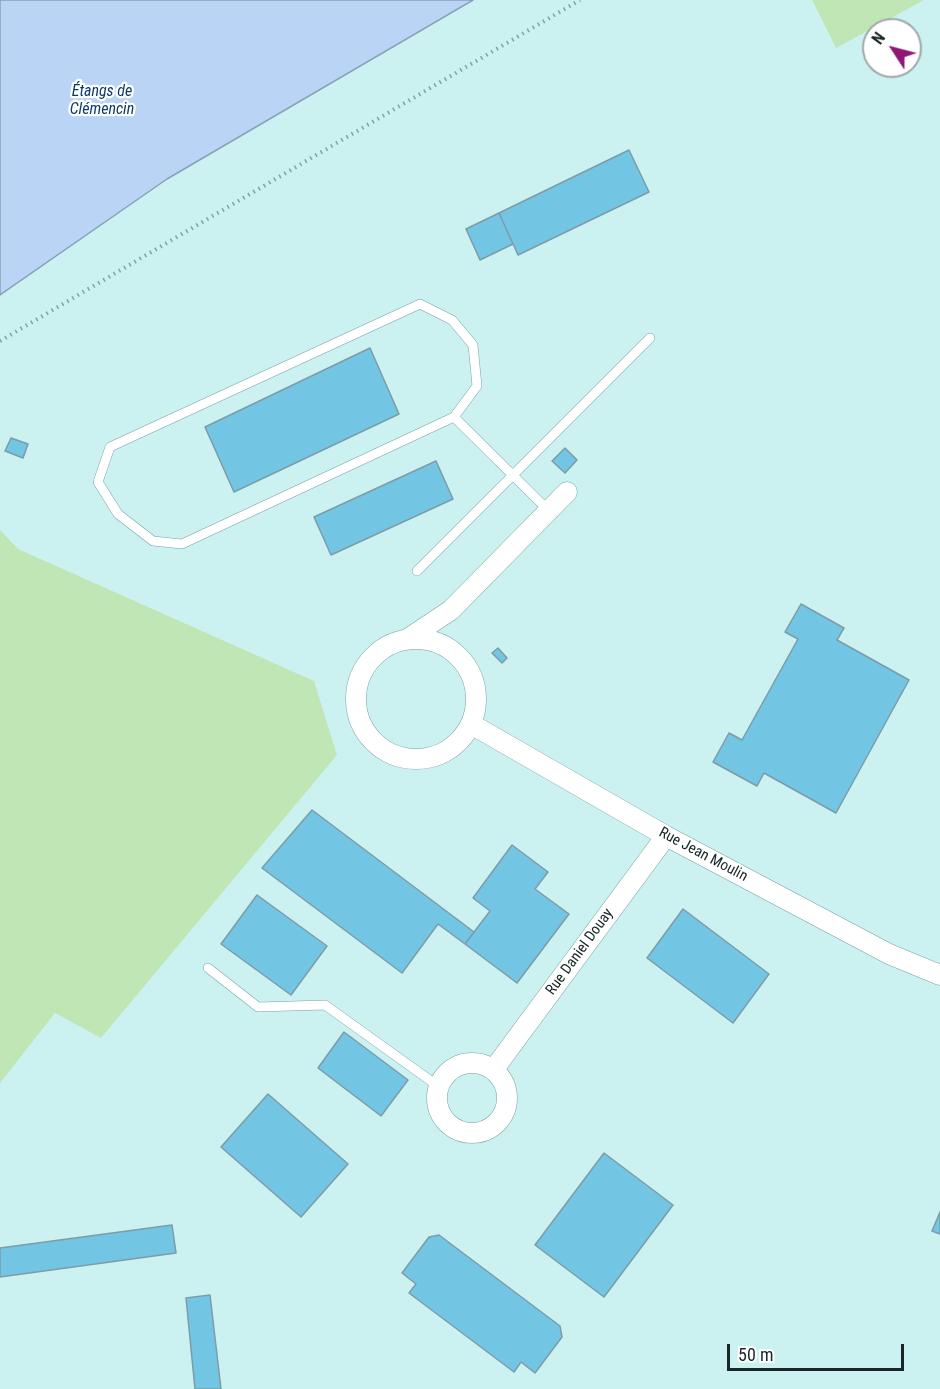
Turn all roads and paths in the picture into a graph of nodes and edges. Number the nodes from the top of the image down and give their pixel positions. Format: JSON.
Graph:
{"nodes":[{"id":1,"x":580,"y":0,"type":"edge"},
{"id":2,"x":650,"y":338,"type":"dead end"},
{"id":3,"x":0,"y":341,"type":"edge"},
{"id":4,"x":454,"y":417,"type":"junction"},
{"id":5,"x":513,"y":475,"type":"junction"},
{"id":6,"x":567,"y":492,"type":"dead end"},
{"id":7,"x":548,"y":510,"type":"junction"},
{"id":8,"x":417,"y":571,"type":"dead end"},
{"id":9,"x":451,"y":610,"type":"junction"},
{"id":10,"x":406,"y":640,"type":"junction"},
{"id":11,"x":448,"y":648,"type":"junction"},
{"id":12,"x":471,"y":724,"type":"junction"},
{"id":13,"x":666,"y":836,"type":"junction"},
{"id":14,"x":208,"y":968,"type":"dead end"},
{"id":15,"x":940,"y":975,"type":"edge"},
{"id":16,"x":494,"y":1069,"type":"junction"},
{"id":17,"x":438,"y":1086,"type":"junction"}],
"edges":[{"from":1,"to":3,"type":"path"},
{"from":2,"to":5,"type":"lane"},
{"from":4,"to":4,"type":"lane"},
{"from":4,"to":5,"type":"lane"},
{"from":5,"to":7,"type":"lane"},
{"from":5,"to":8,"type":"lane"},
{"from":6,"to":7,"type":"street"},
{"from":7,"to":9,"type":"street"},
{"from":9,"to":10,"type":"street"},
{"from":9,"to":11,"type":"street"},
{"from":10,"to":11,"type":"street"},
{"from":10,"to":12,"type":"street"},
{"from":11,"to":12,"type":"street"},
{"from":12,"to":13,"type":"street","name":"Rue Jean Moulin"},
{"from":13,"to":15,"type":"street","name":"Rue Jean Moulin"},
{"from":13,"to":16,"type":"street","name":"Rue Daniel Douay"},
{"from":14,"to":17,"type":"lane"},
{"from":16,"to":17,"type":"street"},
{"from":16,"to":17,"type":"street"}]}
